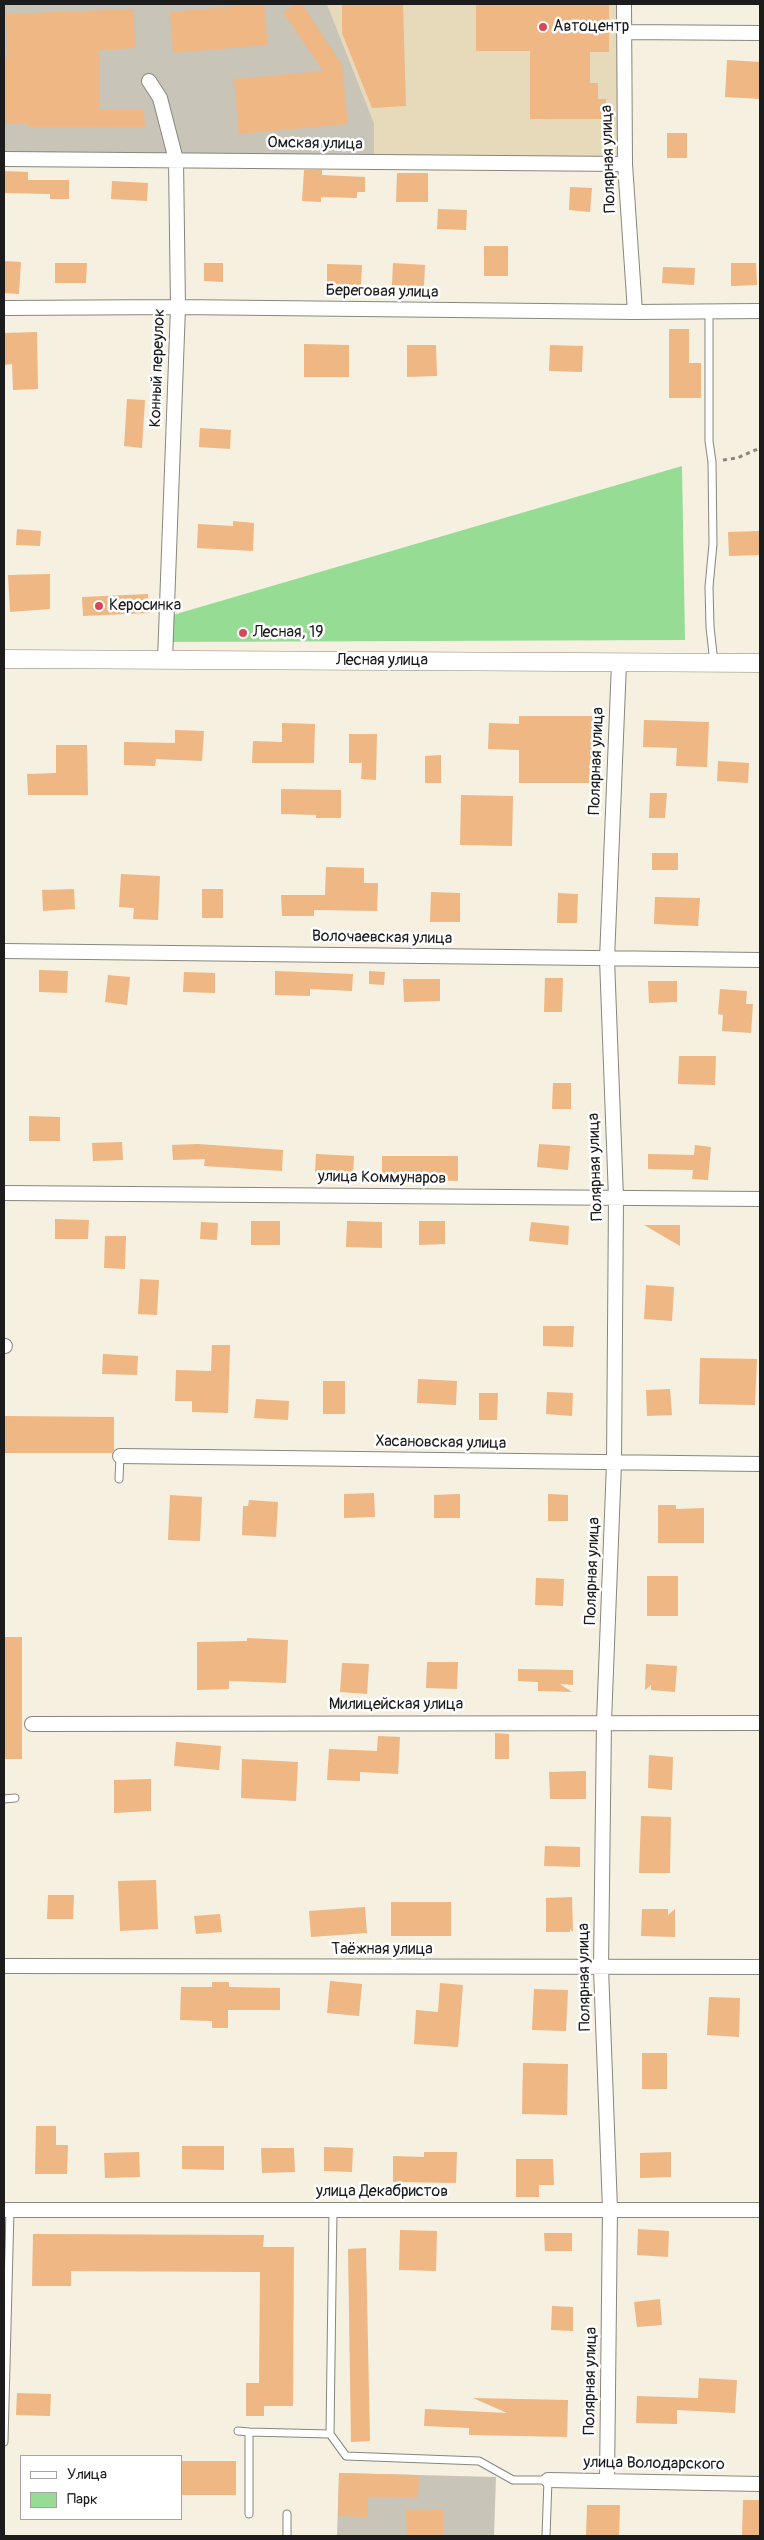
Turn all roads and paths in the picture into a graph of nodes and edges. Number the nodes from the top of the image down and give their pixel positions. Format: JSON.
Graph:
{"nodes":[{"id":1,"x":624,"y":4,"type":"edge"},
{"id":2,"x":624,"y":32,"type":"junction"},
{"id":3,"x":760,"y":33,"type":"edge"},
{"id":4,"x":149,"y":81,"type":"dead end"},
{"id":5,"x":4,"y":158,"type":"edge"},
{"id":6,"x":176,"y":160,"type":"junction"},
{"id":7,"x":625,"y":164,"type":"junction"},
{"id":8,"x":178,"y":307,"type":"junction"},
{"id":9,"x":4,"y":308,"type":"edge"},
{"id":10,"x":709,"y":311,"type":"junction"},
{"id":11,"x":760,"y":311,"type":"edge"},
{"id":12,"x":635,"y":312,"type":"junction"},
{"id":13,"x":760,"y":448,"type":"edge"},
{"id":14,"x":712,"y":462,"type":"junction"},
{"id":15,"x":4,"y":659,"type":"edge"},
{"id":16,"x":164,"y":660,"type":"junction"},
{"id":17,"x":619,"y":662,"type":"junction"},
{"id":18,"x":714,"y":663,"type":"junction"},
{"id":19,"x":760,"y":663,"type":"edge"},
{"id":20,"x":4,"y":951,"type":"edge"},
{"id":21,"x":607,"y":959,"type":"junction"},
{"id":22,"x":760,"y":960,"type":"edge"},
{"id":23,"x":4,"y":1193,"type":"edge"},
{"id":24,"x":616,"y":1198,"type":"junction"},
{"id":25,"x":760,"y":1199,"type":"edge"},
{"id":26,"x":120,"y":1456,"type":"joint"},
{"id":27,"x":614,"y":1462,"type":"junction"},
{"id":28,"x":760,"y":1464,"type":"edge"},
{"id":29,"x":119,"y":1479,"type":"dead end"},
{"id":30,"x":604,"y":1722,"type":"junction"},
{"id":31,"x":760,"y":1723,"type":"edge"},
{"id":32,"x":32,"y":1724,"type":"dead end"},
{"id":33,"x":4,"y":1798,"type":"edge"},
{"id":34,"x":14,"y":1798,"type":"dead end"},
{"id":35,"x":4,"y":1966,"type":"edge"},
{"id":36,"x":601,"y":1968,"type":"junction"},
{"id":37,"x":760,"y":1968,"type":"edge"},
{"id":38,"x":610,"y":2209,"type":"junction"},
{"id":39,"x":7,"y":2210,"type":"edge"},
{"id":40,"x":333,"y":2210,"type":"junction"},
{"id":41,"x":760,"y":2210,"type":"edge"},
{"id":42,"x":238,"y":2432,"type":"dead end"},
{"id":43,"x":249,"y":2432,"type":"junction"},
{"id":44,"x":330,"y":2434,"type":"junction"},
{"id":45,"x":4,"y":2442,"type":"edge"},
{"id":46,"x":548,"y":2480,"type":"junction"},
{"id":47,"x":607,"y":2481,"type":"junction"},
{"id":48,"x":760,"y":2484,"type":"edge"},
{"id":49,"x":249,"y":2514,"type":"dead end"},
{"id":50,"x":287,"y":2514,"type":"dead end"},
{"id":51,"x":287,"y":2536,"type":"edge"},
{"id":52,"x":546,"y":2536,"type":"edge"}],
"edges":[{"from":1,"to":2,"type":"street","name":"Полярная улица"},
{"from":2,"to":3,"type":"street"},
{"from":2,"to":7,"type":"street","name":"Полярная улица"},
{"from":4,"to":6,"type":"street","name":"Конный переулок"},
{"from":5,"to":6,"type":"street","name":"Омская улица"},
{"from":6,"to":7,"type":"street","name":"Омская улица"},
{"from":6,"to":8,"type":"street","name":"Конный переулок"},
{"from":7,"to":12,"type":"street","name":"Полярная улица"},
{"from":8,"to":9,"type":"street","name":"Береговая улица"},
{"from":8,"to":12,"type":"street","name":"Береговая улица"},
{"from":8,"to":16,"type":"street","name":"Конный переулок"},
{"from":10,"to":11,"type":"street","name":"Береговая улица"},
{"from":10,"to":12,"type":"street","name":"Береговая улица"},
{"from":10,"to":14,"type":"lane"},
{"from":13,"to":14,"type":"path"},
{"from":14,"to":18,"type":"lane"},
{"from":15,"to":16,"type":"street","name":"Лесная улица"},
{"from":16,"to":17,"type":"street","name":"Лесная улица"},
{"from":17,"to":18,"type":"street","name":"Лесная улица"},
{"from":17,"to":21,"type":"street","name":"Полярная улица"},
{"from":18,"to":19,"type":"street","name":"Лесная улица"},
{"from":20,"to":21,"type":"street","name":"Волочаевская улица"},
{"from":21,"to":22,"type":"street","name":"Волочаевская улица"},
{"from":21,"to":24,"type":"street","name":"Полярная улица"},
{"from":23,"to":24,"type":"street","name":"улица Коммунаров"},
{"from":24,"to":25,"type":"street","name":"улица Коммунаров"},
{"from":24,"to":27,"type":"street","name":"Полярная улица"},
{"from":26,"to":27,"type":"street","name":"Хасановская улица"},
{"from":26,"to":29,"type":"lane"},
{"from":27,"to":28,"type":"street","name":"Хасановская улица"},
{"from":27,"to":30,"type":"street","name":"Полярная улица"},
{"from":30,"to":31,"type":"street","name":"Милицейская улица"},
{"from":30,"to":32,"type":"street","name":"Милицейская улица"},
{"from":30,"to":36,"type":"street","name":"Полярная улица"},
{"from":33,"to":34,"type":"lane"},
{"from":35,"to":36,"type":"street","name":"Таёжная улица"},
{"from":36,"to":37,"type":"street","name":"Таёжная улица"},
{"from":36,"to":38,"type":"street","name":"Полярная улица"},
{"from":38,"to":40,"type":"street","name":"улица Декабристов"},
{"from":38,"to":41,"type":"street","name":"улица Декабристов"},
{"from":38,"to":47,"type":"street","name":"Полярная улица"},
{"from":39,"to":40,"type":"street","name":"улица Декабристов"},
{"from":39,"to":45,"type":"lane"},
{"from":40,"to":44,"type":"lane"},
{"from":42,"to":43,"type":"lane"},
{"from":43,"to":44,"type":"lane"},
{"from":43,"to":49,"type":"lane"},
{"from":44,"to":46,"type":"lane"},
{"from":46,"to":47,"type":"street","name":"улица Володарского"},
{"from":46,"to":52,"type":"lane"},
{"from":47,"to":48,"type":"street","name":"улица Володарского"},
{"from":50,"to":51,"type":"lane"}]}
